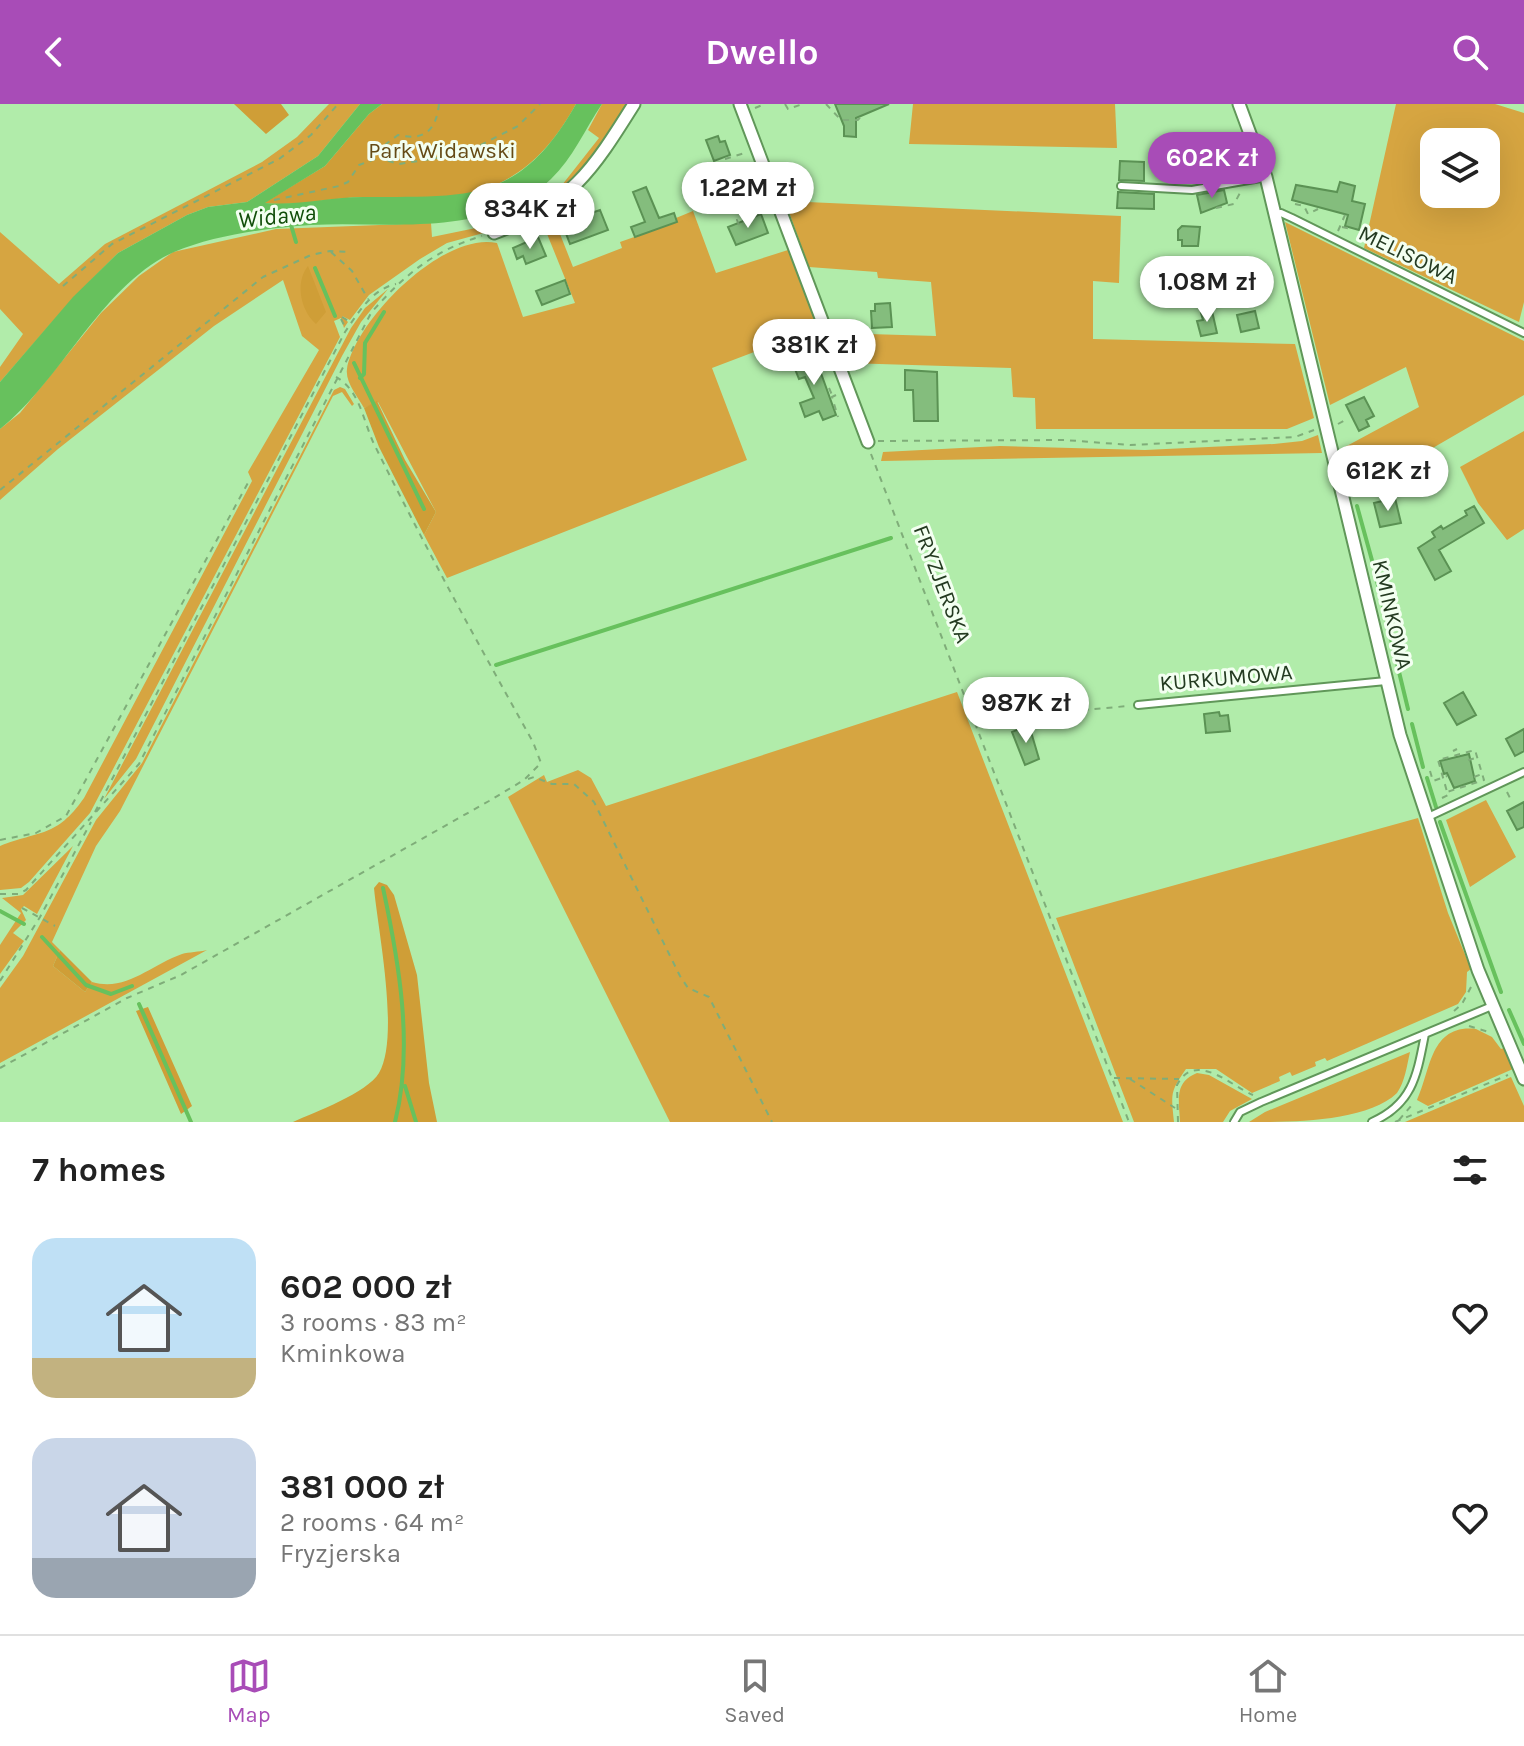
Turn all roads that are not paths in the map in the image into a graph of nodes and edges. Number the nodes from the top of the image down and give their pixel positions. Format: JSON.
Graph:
{"nodes":[{"id":1,"x":634,"y":104,"type":"edge"},
{"id":2,"x":740,"y":104,"type":"edge"},
{"id":3,"x":1239,"y":104,"type":"edge"},
{"id":4,"x":1266,"y":177,"type":"junction"},
{"id":5,"x":1121,"y":186,"type":"dead end"},
{"id":6,"x":1274,"y":214,"type":"junction"},
{"id":7,"x":494,"y":233,"type":"road end"},
{"id":8,"x":1524,"y":333,"type":"edge"},
{"id":9,"x":868,"y":442,"type":"road end"},
{"id":10,"x":1386,"y":681,"type":"junction"},
{"id":11,"x":1138,"y":705,"type":"road end"},
{"id":12,"x":1524,"y":772,"type":"edge"},
{"id":13,"x":1426,"y":818,"type":"junction"},
{"id":14,"x":1492,"y":1006,"type":"junction"},
{"id":15,"x":1425,"y":1034,"type":"junction"},
{"id":16,"x":1524,"y":1079,"type":"edge"},
{"id":17,"x":1234,"y":1122,"type":"edge"},
{"id":18,"x":1372,"y":1122,"type":"edge"}],
"edges":[{"from":1,"to":7,"type":"street"},
{"from":2,"to":9,"type":"street"},
{"from":3,"to":4,"type":"street","name":"KMINKOWA"},
{"from":4,"to":5,"type":"lane"},
{"from":4,"to":6,"type":"street","name":"KMINKOWA"},
{"from":6,"to":8,"type":"lane","name":"MELISOWA"},
{"from":6,"to":10,"type":"street","name":"KMINKOWA"},
{"from":10,"to":11,"type":"lane","name":"KURKUMOWA"},
{"from":10,"to":13,"type":"street","name":"KMINKOWA"},
{"from":12,"to":13,"type":"lane"},
{"from":13,"to":14,"type":"street","name":"KMINKOWA"},
{"from":14,"to":15,"type":"lane"},
{"from":14,"to":16,"type":"street","name":"KMINKOWA"},
{"from":15,"to":17,"type":"lane"},
{"from":15,"to":18,"type":"lane"}]}
